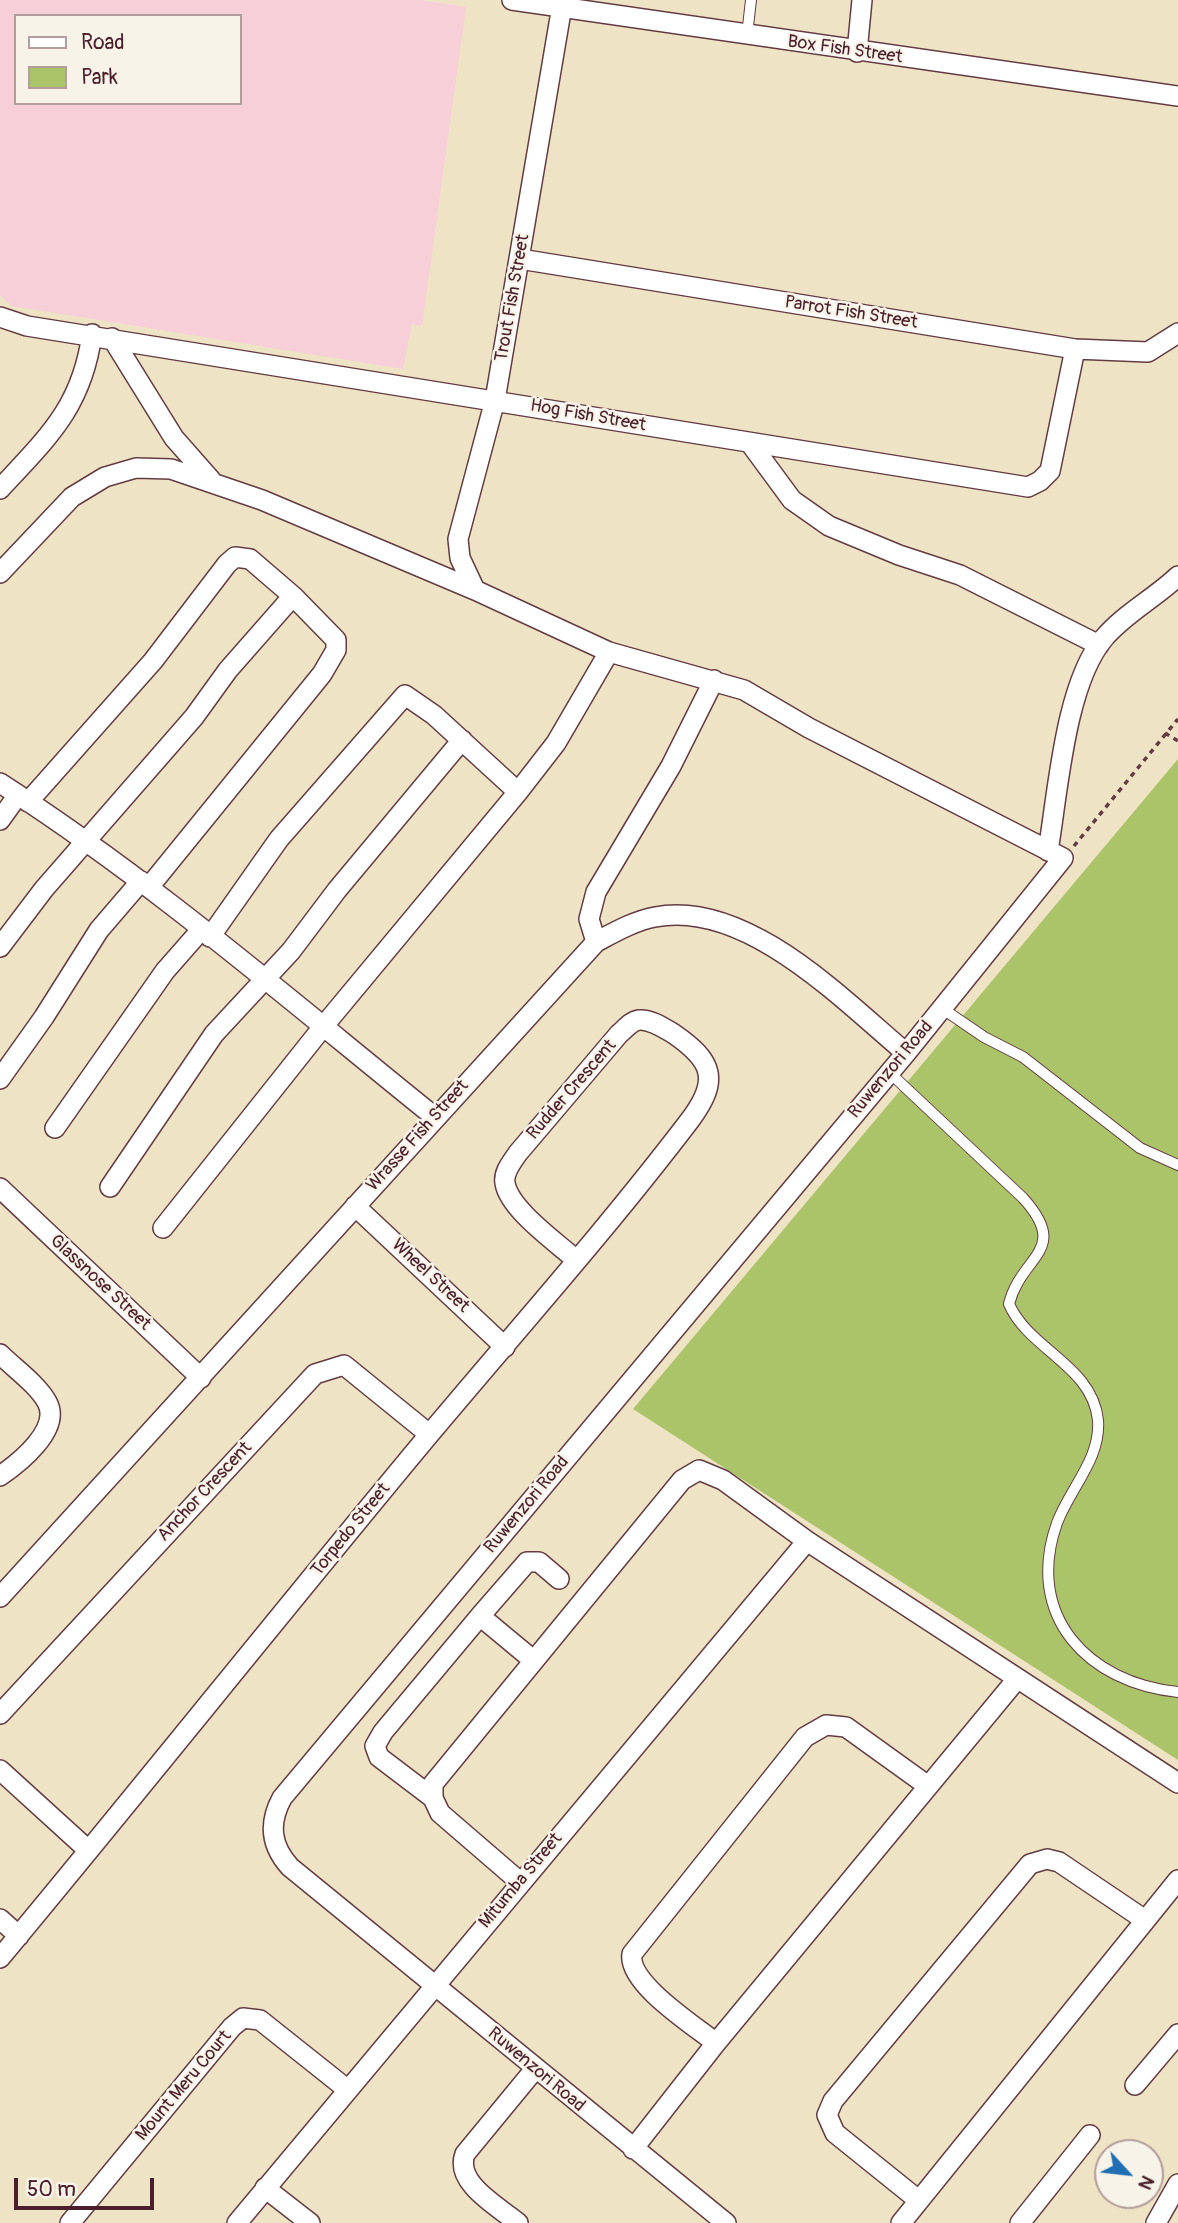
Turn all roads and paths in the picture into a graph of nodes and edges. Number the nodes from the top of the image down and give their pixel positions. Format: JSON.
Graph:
{"nodes":[{"id":1,"x":512,"y":0,"type":"edge"},
{"id":2,"x":751,"y":0,"type":"edge"},
{"id":3,"x":862,"y":0,"type":"edge"},
{"id":4,"x":562,"y":4,"type":"edge"},
{"id":5,"x":747,"y":35,"type":"junction"},
{"id":6,"x":857,"y":52,"type":"junction"},
{"id":7,"x":1178,"y":96,"type":"edge"},
{"id":8,"x":520,"y":259,"type":"junction"},
{"id":9,"x":4,"y":324,"type":"edge"},
{"id":10,"x":1178,"y":333,"type":"edge"},
{"id":11,"x":92,"y":334,"type":"junction"},
{"id":12,"x":112,"y":338,"type":"junction"},
{"id":13,"x":1074,"y":349,"type":"junction"},
{"id":14,"x":495,"y":400,"type":"junction"},
{"id":15,"x":750,"y":443,"type":"junction"},
{"id":16,"x":214,"y":484,"type":"junction"},
{"id":17,"x":0,"y":489,"type":"edge"},
{"id":18,"x":0,"y":573,"type":"edge"},
{"id":19,"x":1178,"y":576,"type":"edge"},
{"id":20,"x":475,"y":590,"type":"junction"},
{"id":21,"x":293,"y":596,"type":"junction"},
{"id":22,"x":1099,"y":645,"type":"junction"},
{"id":23,"x":609,"y":652,"type":"junction"},
{"id":24,"x":713,"y":680,"type":"junction"},
{"id":25,"x":1178,"y":719,"type":"edge"},
{"id":26,"x":1165,"y":733,"type":"junction"},
{"id":27,"x":462,"y":740,"type":"junction"},
{"id":28,"x":1178,"y":741,"type":"edge"},
{"id":29,"x":0,"y":783,"type":"edge"},
{"id":30,"x":518,"y":792,"type":"junction"},
{"id":31,"x":23,"y":798,"type":"junction"},
{"id":32,"x":0,"y":820,"type":"edge"},
{"id":33,"x":86,"y":841,"type":"junction"},
{"id":34,"x":1056,"y":855,"type":"junction"},
{"id":35,"x":145,"y":884,"type":"junction"},
{"id":36,"x":205,"y":933,"type":"junction"},
{"id":37,"x":596,"y":942,"type":"junction"},
{"id":38,"x":0,"y":947,"type":"edge"},
{"id":39,"x":265,"y":979,"type":"junction"},
{"id":40,"x":943,"y":1009,"type":"junction"},
{"id":41,"x":322,"y":1028,"type":"junction"},
{"id":42,"x":906,"y":1053,"type":"junction"},
{"id":43,"x":890,"y":1073,"type":"junction"},
{"id":44,"x":0,"y":1079,"type":"edge"},
{"id":45,"x":702,"y":1103,"type":"joint"},
{"id":46,"x":436,"y":1118,"type":"junction"},
{"id":47,"x":55,"y":1128,"type":"dead end"},
{"id":48,"x":1178,"y":1165,"type":"edge"},
{"id":49,"x":110,"y":1187,"type":"dead end"},
{"id":50,"x":0,"y":1188,"type":"edge"},
{"id":51,"x":355,"y":1206,"type":"junction"},
{"id":52,"x":163,"y":1227,"type":"dead end"},
{"id":53,"x":575,"y":1259,"type":"junction"},
{"id":54,"x":505,"y":1347,"type":"junction"},
{"id":55,"x":0,"y":1354,"type":"edge"},
{"id":56,"x":201,"y":1378,"type":"junction"},
{"id":57,"x":429,"y":1434,"type":"junction"},
{"id":58,"x":0,"y":1476,"type":"edge"},
{"id":59,"x":807,"y":1541,"type":"junction"},
{"id":60,"x":559,"y":1579,"type":"dead end"},
{"id":61,"x":0,"y":1597,"type":"edge"},
{"id":62,"x":480,"y":1616,"type":"junction"},
{"id":63,"x":533,"y":1660,"type":"junction"},
{"id":64,"x":1017,"y":1679,"type":"junction"},
{"id":65,"x":1178,"y":1692,"type":"edge"},
{"id":66,"x":0,"y":1714,"type":"edge"},
{"id":67,"x":0,"y":1770,"type":"edge"},
{"id":68,"x":1178,"y":1783,"type":"edge"},
{"id":69,"x":928,"y":1786,"type":"junction"},
{"id":70,"x":433,"y":1798,"type":"junction"},
{"id":71,"x":88,"y":1850,"type":"junction"},
{"id":72,"x":1178,"y":1881,"type":"edge"},
{"id":73,"x":520,"y":1882,"type":"junction"},
{"id":74,"x":0,"y":1919,"type":"edge"},
{"id":75,"x":1145,"y":1920,"type":"junction"},
{"id":76,"x":19,"y":1936,"type":"junction"},
{"id":77,"x":0,"y":1958,"type":"edge"},
{"id":78,"x":434,"y":1985,"type":"junction"},
{"id":79,"x":1178,"y":2034,"type":"edge"},
{"id":80,"x":716,"y":2043,"type":"junction"},
{"id":81,"x":535,"y":2069,"type":"junction"},
{"id":82,"x":1135,"y":2085,"type":"dead end"},
{"id":83,"x":348,"y":2090,"type":"junction"},
{"id":84,"x":1090,"y":2136,"type":"dead end"},
{"id":85,"x":633,"y":2149,"type":"junction"},
{"id":86,"x":1178,"y":2184,"type":"edge"},
{"id":87,"x":265,"y":2188,"type":"junction"},
{"id":88,"x":917,"y":2199,"type":"junction"},
{"id":89,"x":70,"y":2223,"type":"edge"},
{"id":90,"x":237,"y":2223,"type":"edge"},
{"id":91,"x":310,"y":2223,"type":"edge"},
{"id":92,"x":518,"y":2223,"type":"edge"},
{"id":93,"x":726,"y":2223,"type":"edge"},
{"id":94,"x":901,"y":2223,"type":"edge"},
{"id":95,"x":1020,"y":2223,"type":"edge"},
{"id":96,"x":1156,"y":2223,"type":"edge"}],
"edges":[{"from":1,"to":4,"type":"street","name":"Box Fish Street"},
{"from":2,"to":5,"type":"lane"},
{"from":3,"to":6,"type":"street"},
{"from":4,"to":5,"type":"street","name":"Box Fish Street"},
{"from":4,"to":8,"type":"street","name":"Trout Fish Street"},
{"from":5,"to":6,"type":"street","name":"Box Fish Street"},
{"from":6,"to":7,"type":"street","name":"Box Fish Street"},
{"from":8,"to":13,"type":"street","name":"Parrot Fish Street"},
{"from":8,"to":14,"type":"street","name":"Trout Fish Street"},
{"from":9,"to":11,"type":"street","name":"Hog Fish Street"},
{"from":10,"to":13,"type":"street","name":"Parrot Fish Street"},
{"from":11,"to":12,"type":"street","name":"Hog Fish Street"},
{"from":11,"to":17,"type":"street"},
{"from":12,"to":14,"type":"street","name":"Hog Fish Street"},
{"from":12,"to":16,"type":"street"},
{"from":13,"to":15,"type":"street","name":"Hog Fish Street"},
{"from":14,"to":15,"type":"street","name":"Hog Fish Street"},
{"from":14,"to":20,"type":"street","name":"Trout Fish Street"},
{"from":15,"to":22,"type":"street"},
{"from":16,"to":18,"type":"street"},
{"from":16,"to":20,"type":"street"},
{"from":19,"to":22,"type":"street"},
{"from":20,"to":23,"type":"street"},
{"from":21,"to":31,"type":"street"},
{"from":21,"to":33,"type":"street"},
{"from":21,"to":35,"type":"street"},
{"from":22,"to":34,"type":"street"},
{"from":23,"to":24,"type":"street"},
{"from":23,"to":30,"type":"street"},
{"from":24,"to":34,"type":"street"},
{"from":24,"to":37,"type":"street"},
{"from":25,"to":26,"type":"path"},
{"from":26,"to":28,"type":"path"},
{"from":26,"to":34,"type":"path"},
{"from":27,"to":30,"type":"street"},
{"from":27,"to":36,"type":"street"},
{"from":27,"to":39,"type":"street"},
{"from":29,"to":31,"type":"street"},
{"from":30,"to":41,"type":"street"},
{"from":31,"to":32,"type":"street"},
{"from":31,"to":33,"type":"street"},
{"from":33,"to":35,"type":"street"},
{"from":33,"to":38,"type":"street"},
{"from":34,"to":40,"type":"street","name":"Ruwenzori Road"},
{"from":35,"to":36,"type":"street"},
{"from":35,"to":44,"type":"street"},
{"from":36,"to":39,"type":"street"},
{"from":36,"to":47,"type":"street"},
{"from":37,"to":42,"type":"street","name":"Wrasse Fish Street"},
{"from":37,"to":46,"type":"street","name":"Wrasse Fish Street"},
{"from":39,"to":41,"type":"street"},
{"from":39,"to":49,"type":"street"},
{"from":40,"to":42,"type":"street","name":"Ruwenzori Road"},
{"from":40,"to":48,"type":"lane"},
{"from":41,"to":46,"type":"street"},
{"from":41,"to":52,"type":"street"},
{"from":42,"to":43,"type":"street","name":"Ruwenzori Road"},
{"from":43,"to":65,"type":"lane"},
{"from":43,"to":78,"type":"street","name":"Ruwenzori Road"},
{"from":45,"to":53,"type":"street","name":"Torpedo Street"},
{"from":45,"to":53,"type":"street","name":"Rudder Crescent"},
{"from":46,"to":51,"type":"street","name":"Wrasse Fish Street"},
{"from":50,"to":56,"type":"street","name":"Glassnose Street"},
{"from":51,"to":54,"type":"street","name":"Wheel Street"},
{"from":51,"to":56,"type":"street","name":"Wrasse Fish Street"},
{"from":53,"to":54,"type":"street","name":"Torpedo Street"},
{"from":54,"to":57,"type":"street","name":"Torpedo Street"},
{"from":55,"to":58,"type":"street"},
{"from":56,"to":61,"type":"street","name":"Wrasse Fish Street"},
{"from":57,"to":66,"type":"street","name":"Anchor Crescent"},
{"from":57,"to":71,"type":"street","name":"Torpedo Street"},
{"from":59,"to":63,"type":"street"},
{"from":59,"to":64,"type":"street"},
{"from":59,"to":73,"type":"street","name":"Mitumba Street"},
{"from":60,"to":62,"type":"street"},
{"from":62,"to":63,"type":"street"},
{"from":62,"to":70,"type":"street"},
{"from":63,"to":70,"type":"street"},
{"from":64,"to":68,"type":"street"},
{"from":64,"to":69,"type":"street"},
{"from":67,"to":71,"type":"street"},
{"from":69,"to":80,"type":"street"},
{"from":69,"to":80,"type":"street"},
{"from":70,"to":73,"type":"street"},
{"from":71,"to":76,"type":"street","name":"Torpedo Street"},
{"from":72,"to":75,"type":"street"},
{"from":73,"to":78,"type":"street","name":"Mitumba Street"},
{"from":74,"to":76,"type":"street"},
{"from":75,"to":88,"type":"street"},
{"from":75,"to":88,"type":"street"},
{"from":76,"to":77,"type":"street","name":"Torpedo Street"},
{"from":78,"to":81,"type":"street","name":"Ruwenzori Road"},
{"from":78,"to":83,"type":"street","name":"Mitumba Street"},
{"from":79,"to":82,"type":"street"},
{"from":80,"to":85,"type":"street"},
{"from":81,"to":85,"type":"street","name":"Ruwenzori Road"},
{"from":81,"to":92,"type":"street"},
{"from":83,"to":87,"type":"street","name":"Mitumba Street"},
{"from":83,"to":89,"type":"street","name":"Mount Meru Court"},
{"from":84,"to":95,"type":"street"},
{"from":85,"to":93,"type":"street","name":"Ruwenzori Road"},
{"from":86,"to":96,"type":"street"},
{"from":87,"to":90,"type":"street","name":"Mitumba Street"},
{"from":87,"to":91,"type":"street"},
{"from":88,"to":94,"type":"street"}]}
